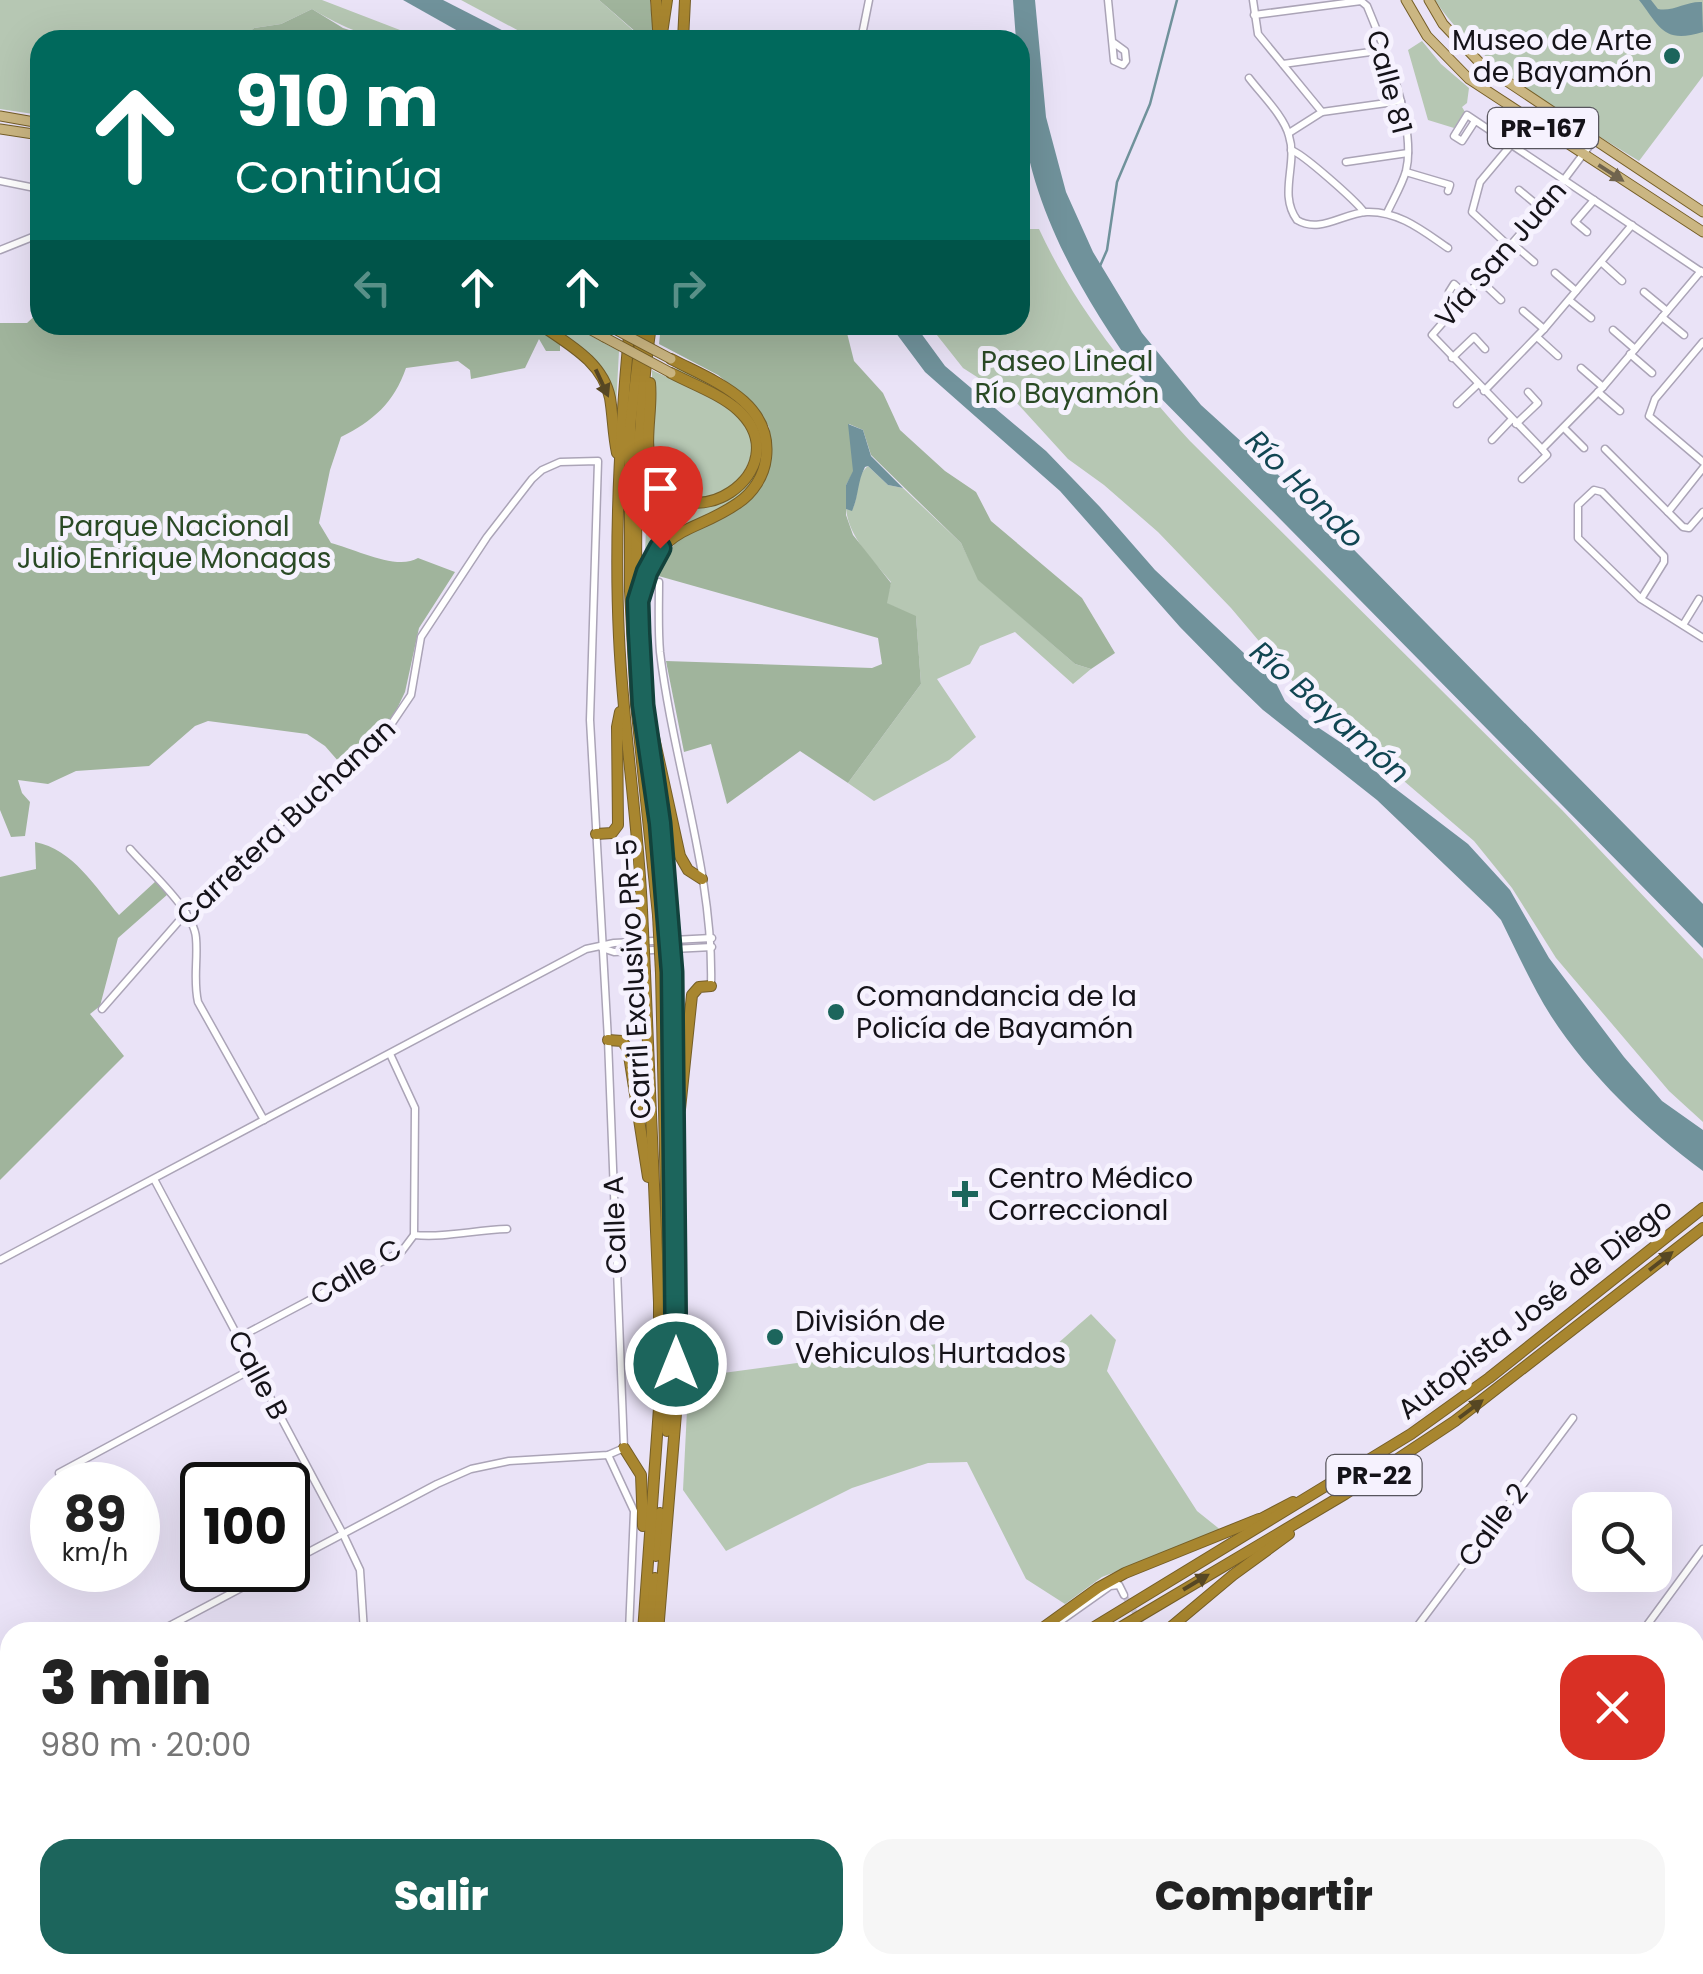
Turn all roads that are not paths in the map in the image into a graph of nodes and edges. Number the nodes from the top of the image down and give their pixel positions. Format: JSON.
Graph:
{"nodes":[{"id":1,"x":656,"y":0,"type":"edge"},
{"id":2,"x":667,"y":0,"type":"edge"},
{"id":3,"x":688,"y":0,"type":"edge"},
{"id":4,"x":869,"y":0,"type":"edge"},
{"id":5,"x":1108,"y":0,"type":"edge"},
{"id":6,"x":1252,"y":0,"type":"edge"},
{"id":7,"x":1406,"y":0,"type":"edge"},
{"id":8,"x":1429,"y":0,"type":"edge"},
{"id":9,"x":1254,"y":14,"type":"junction"},
{"id":10,"x":659,"y":30,"type":"edge"},
{"id":11,"x":662,"y":30,"type":"edge"},
{"id":12,"x":686,"y":30,"type":"edge"},
{"id":13,"x":863,"y":30,"type":"edge"},
{"id":14,"x":1114,"y":44,"type":"dead end"},
{"id":15,"x":1385,"y":50,"type":"junction"},
{"id":16,"x":1283,"y":64,"type":"junction"},
{"id":17,"x":1249,"y":78,"type":"dead end"},
{"id":18,"x":1401,"y":102,"type":"junction"},
{"id":19,"x":1322,"y":112,"type":"junction"},
{"id":20,"x":0,"y":116,"type":"edge"},
{"id":21,"x":1475,"y":120,"type":"dead end"},
{"id":22,"x":30,"y":121,"type":"edge"},
{"id":23,"x":0,"y":128,"type":"edge"},
{"id":24,"x":30,"y":133,"type":"edge"},
{"id":25,"x":1289,"y":133,"type":"junction"},
{"id":26,"x":1592,"y":141,"type":"junction"},
{"id":27,"x":1511,"y":144,"type":"junction"},
{"id":28,"x":1291,"y":150,"type":"junction"},
{"id":29,"x":1408,"y":154,"type":"junction"},
{"id":30,"x":1583,"y":154,"type":"junction"},
{"id":31,"x":1346,"y":162,"type":"dead end"},
{"id":32,"x":1406,"y":172,"type":"junction"},
{"id":33,"x":1565,"y":180,"type":"junction"},
{"id":34,"x":0,"y":181,"type":"edge"},
{"id":35,"x":30,"y":187,"type":"edge"},
{"id":36,"x":1520,"y":190,"type":"dead end"},
{"id":37,"x":1448,"y":191,"type":"dead end"},
{"id":38,"x":1594,"y":200,"type":"junction"},
{"id":39,"x":1542,"y":209,"type":"junction"},
{"id":40,"x":1364,"y":212,"type":"junction"},
{"id":41,"x":1703,"y":212,"type":"edge"},
{"id":42,"x":1387,"y":214,"type":"junction"},
{"id":43,"x":1632,"y":225,"type":"junction"},
{"id":44,"x":1587,"y":232,"type":"dead end"},
{"id":45,"x":1703,"y":232,"type":"edge"},
{"id":46,"x":30,"y":238,"type":"edge"},
{"id":47,"x":1512,"y":245,"type":"junction"},
{"id":48,"x":1448,"y":248,"type":"dead end"},
{"id":49,"x":0,"y":250,"type":"edge"},
{"id":50,"x":1534,"y":262,"type":"dead end"},
{"id":51,"x":1601,"y":262,"type":"junction"},
{"id":52,"x":1702,"y":272,"type":"edge"},
{"id":53,"x":1555,"y":273,"type":"dead end"},
{"id":54,"x":1481,"y":281,"type":"junction"},
{"id":55,"x":1622,"y":281,"type":"dead end"},
{"id":56,"x":1576,"y":291,"type":"junction"},
{"id":57,"x":1644,"y":292,"type":"dead end"},
{"id":58,"x":1467,"y":296,"type":"junction"},
{"id":59,"x":1502,"y":300,"type":"dead end"},
{"id":60,"x":1569,"y":300,"type":"junction"},
{"id":61,"x":1523,"y":311,"type":"dead end"},
{"id":62,"x":1452,"y":312,"type":"junction"},
{"id":63,"x":1664,"y":314,"type":"junction"},
{"id":64,"x":1591,"y":318,"type":"dead end"},
{"id":65,"x":1544,"y":329,"type":"junction"},
{"id":66,"x":1613,"y":330,"type":"dead end"},
{"id":67,"x":554,"y":335,"type":"edge"},
{"id":68,"x":600,"y":335,"type":"edge"},
{"id":69,"x":626,"y":335,"type":"edge"},
{"id":70,"x":629,"y":335,"type":"edge"},
{"id":71,"x":641,"y":335,"type":"edge"},
{"id":72,"x":649,"y":335,"type":"edge"},
{"id":73,"x":1684,"y":335,"type":"dead end"},
{"id":74,"x":1536,"y":337,"type":"junction"},
{"id":75,"x":1703,"y":342,"type":"edge"},
{"id":76,"x":647,"y":348,"type":"junction"},
{"id":77,"x":1485,"y":349,"type":"dead end"},
{"id":78,"x":1633,"y":352,"type":"junction"},
{"id":79,"x":1558,"y":356,"type":"dead end"},
{"id":80,"x":1452,"y":358,"type":"junction"},
{"id":81,"x":670,"y":359,"type":"joint"},
{"id":82,"x":1580,"y":368,"type":"dead end"},
{"id":83,"x":671,"y":372,"type":"joint"},
{"id":84,"x":1652,"y":373,"type":"dead end"},
{"id":85,"x":1478,"y":384,"type":"junction"},
{"id":86,"x":1600,"y":389,"type":"junction"},
{"id":87,"x":1484,"y":391,"type":"junction"},
{"id":88,"x":1528,"y":392,"type":"dead end"},
{"id":89,"x":1457,"y":404,"type":"dead end"},
{"id":90,"x":1620,"y":411,"type":"dead end"},
{"id":91,"x":1514,"y":422,"type":"junction"},
{"id":92,"x":1564,"y":428,"type":"junction"},
{"id":93,"x":1492,"y":440,"type":"dead end"},
{"id":94,"x":1584,"y":448,"type":"dead end"},
{"id":95,"x":1605,"y":448,"type":"dead end"},
{"id":96,"x":1542,"y":450,"type":"junction"},
{"id":97,"x":598,"y":461,"type":"joint"},
{"id":98,"x":1703,"y":465,"type":"edge"},
{"id":99,"x":620,"y":466,"type":"junction"},
{"id":100,"x":1522,"y":479,"type":"dead end"},
{"id":101,"x":1668,"y":512,"type":"junction"},
{"id":102,"x":1703,"y":512,"type":"edge"},
{"id":103,"x":660,"y":582,"type":"dead end"},
{"id":104,"x":1699,"y":599,"type":"dead end"},
{"id":105,"x":1641,"y":600,"type":"junction"},
{"id":106,"x":638,"y":601,"type":"junction"},
{"id":107,"x":1683,"y":626,"type":"junction"},
{"id":108,"x":1703,"y":638,"type":"edge"},
{"id":109,"x":623,"y":696,"type":"junction"},
{"id":110,"x":643,"y":705,"type":"junction"},
{"id":111,"x":596,"y":834,"type":"junction"},
{"id":112,"x":130,"y":848,"type":"dead end"},
{"id":113,"x":702,"y":879,"type":"junction"},
{"id":114,"x":185,"y":912,"type":"junction"},
{"id":115,"x":663,"y":912,"type":"junction"},
{"id":116,"x":712,"y":942,"type":"junction"},
{"id":117,"x":601,"y":948,"type":"junction"},
{"id":118,"x":666,"y":972,"type":"junction"},
{"id":119,"x":711,"y":986,"type":"joint"},
{"id":120,"x":102,"y":1009,"type":"dead end"},
{"id":121,"x":608,"y":1040,"type":"junction"},
{"id":122,"x":390,"y":1054,"type":"junction"},
{"id":123,"x":264,"y":1120,"type":"junction"},
{"id":124,"x":675,"y":1129,"type":"junction"},
{"id":125,"x":154,"y":1179,"type":"junction"},
{"id":126,"x":652,"y":1190,"type":"junction"},
{"id":127,"x":1703,"y":1208,"type":"edge"},
{"id":128,"x":1703,"y":1228,"type":"edge"},
{"id":129,"x":506,"y":1229,"type":"dead end"},
{"id":130,"x":414,"y":1235,"type":"junction"},
{"id":131,"x":0,"y":1260,"type":"edge"},
{"id":132,"x":238,"y":1338,"type":"junction"},
{"id":133,"x":254,"y":1368,"type":"junction"},
{"id":134,"x":1573,"y":1418,"type":"dead end"},
{"id":135,"x":624,"y":1448,"type":"junction"},
{"id":136,"x":608,"y":1455,"type":"junction"},
{"id":137,"x":79,"y":1462,"type":"edge"},
{"id":138,"x":1338,"y":1482,"type":"junction"},
{"id":139,"x":1346,"y":1494,"type":"junction"},
{"id":140,"x":343,"y":1534,"type":"junction"},
{"id":141,"x":1703,"y":1549,"type":"edge"},
{"id":142,"x":310,"y":1552,"type":"edge"},
{"id":143,"x":1119,"y":1586,"type":"junction"},
{"id":144,"x":233,"y":1592,"type":"edge"},
{"id":145,"x":644,"y":1593,"type":"junction"},
{"id":146,"x":1123,"y":1610,"type":"junction"},
{"id":147,"x":1132,"y":1621,"type":"edge"},
{"id":148,"x":177,"y":1622,"type":"edge"},
{"id":149,"x":363,"y":1622,"type":"edge"},
{"id":150,"x":629,"y":1622,"type":"edge"},
{"id":151,"x":643,"y":1622,"type":"edge"},
{"id":152,"x":657,"y":1622,"type":"edge"},
{"id":153,"x":658,"y":1622,"type":"edge"},
{"id":154,"x":1056,"y":1622,"type":"edge"},
{"id":155,"x":1059,"y":1622,"type":"edge"},
{"id":156,"x":1103,"y":1622,"type":"edge"},
{"id":157,"x":1108,"y":1622,"type":"edge"},
{"id":158,"x":1178,"y":1622,"type":"edge"},
{"id":159,"x":1421,"y":1622,"type":"edge"},
{"id":160,"x":1649,"y":1622,"type":"edge"}],
"edges":[{"from":1,"to":10,"type":"highway"},
{"from":2,"to":11,"type":"highway"},
{"from":3,"to":12,"type":"highway"},
{"from":4,"to":13,"type":"street"},
{"from":5,"to":14,"type":"street"},
{"from":6,"to":9,"type":"street"},
{"from":7,"to":30,"type":"main road","number":"PR-167"},
{"from":8,"to":26,"type":"main road","number":"PR-167"},
{"from":9,"to":15,"type":"street","name":"Calle 81"},
{"from":9,"to":16,"type":"street"},
{"from":15,"to":16,"type":"street"},
{"from":15,"to":18,"type":"street","name":"Calle 81"},
{"from":16,"to":19,"type":"street"},
{"from":17,"to":25,"type":"street"},
{"from":18,"to":19,"type":"street"},
{"from":18,"to":29,"type":"street","name":"Calle 81"},
{"from":19,"to":25,"type":"street"},
{"from":20,"to":22,"type":"main road"},
{"from":21,"to":27,"type":"street"},
{"from":23,"to":24,"type":"main road"},
{"from":25,"to":28,"type":"street"},
{"from":26,"to":30,"type":"street","name":"Vía San Juan"},
{"from":26,"to":41,"type":"main road","number":"PR-167"},
{"from":27,"to":33,"type":"street"},
{"from":27,"to":47,"type":"street"},
{"from":28,"to":40,"type":"street"},
{"from":28,"to":40,"type":"street"},
{"from":29,"to":31,"type":"street"},
{"from":29,"to":32,"type":"street","name":"Calle 81"},
{"from":30,"to":33,"type":"street","name":"Vía San Juan"},
{"from":30,"to":45,"type":"main road","number":"PR-167","one_way":true},
{"from":32,"to":37,"type":"street"},
{"from":32,"to":42,"type":"street","name":"Calle 81"},
{"from":33,"to":38,"type":"street"},
{"from":33,"to":39,"type":"street","name":"Vía San Juan"},
{"from":34,"to":35,"type":"street"},
{"from":36,"to":39,"type":"street"},
{"from":38,"to":43,"type":"street"},
{"from":38,"to":44,"type":"street"},
{"from":39,"to":47,"type":"street","name":"Vía San Juan"},
{"from":40,"to":42,"type":"street"},
{"from":42,"to":48,"type":"street"},
{"from":43,"to":51,"type":"street"},
{"from":43,"to":52,"type":"street"},
{"from":46,"to":49,"type":"street"},
{"from":47,"to":50,"type":"street"},
{"from":47,"to":54,"type":"street","name":"Vía San Juan"},
{"from":51,"to":55,"type":"street"},
{"from":51,"to":56,"type":"street"},
{"from":52,"to":63,"type":"street"},
{"from":53,"to":56,"type":"street"},
{"from":54,"to":58,"type":"street","name":"Vía San Juan"},
{"from":54,"to":59,"type":"street"},
{"from":56,"to":60,"type":"street"},
{"from":57,"to":63,"type":"street"},
{"from":58,"to":62,"type":"street","name":"Vía San Juan"},
{"from":58,"to":62,"type":"street"},
{"from":60,"to":64,"type":"street"},
{"from":60,"to":65,"type":"street"},
{"from":61,"to":65,"type":"street"},
{"from":62,"to":80,"type":"street","name":"Vía San Juan"},
{"from":63,"to":73,"type":"street"},
{"from":63,"to":78,"type":"street"},
{"from":65,"to":74,"type":"street"},
{"from":66,"to":78,"type":"street"},
{"from":67,"to":99,"type":"highway","one_way":true},
{"from":68,"to":83,"type":"main road","bridge":true},
{"from":69,"to":81,"type":"main road","bridge":true},
{"from":70,"to":99,"type":"highway"},
{"from":71,"to":115,"type":"highway","name":"Carril Exclusivo PR-5"},
{"from":72,"to":76,"type":"highway"},
{"from":74,"to":79,"type":"street"},
{"from":74,"to":87,"type":"street"},
{"from":75,"to":98,"type":"street"},
{"from":76,"to":83,"type":"highway"},
{"from":76,"to":106,"type":"highway"},
{"from":77,"to":80,"type":"street"},
{"from":78,"to":84,"type":"street"},
{"from":78,"to":86,"type":"street"},
{"from":80,"to":85,"type":"street","name":"Vía San Juan"},
{"from":81,"to":106,"type":"highway"},
{"from":82,"to":86,"type":"street"},
{"from":85,"to":87,"type":"street","name":"Vía San Juan"},
{"from":85,"to":89,"type":"street"},
{"from":86,"to":90,"type":"street"},
{"from":86,"to":92,"type":"street"},
{"from":87,"to":91,"type":"street","name":"Vía San Juan"},
{"from":88,"to":91,"type":"street"},
{"from":91,"to":93,"type":"street"},
{"from":91,"to":96,"type":"street","name":"Vía San Juan"},
{"from":92,"to":94,"type":"street"},
{"from":92,"to":96,"type":"street"},
{"from":95,"to":101,"type":"street"},
{"from":96,"to":100,"type":"street"},
{"from":97,"to":111,"type":"street","name":"Calle A"},
{"from":97,"to":114,"type":"street","name":"Carretera Buchanan"},
{"from":98,"to":101,"type":"street"},
{"from":99,"to":109,"type":"highway"},
{"from":101,"to":102,"type":"street"},
{"from":103,"to":113,"type":"street"},
{"from":104,"to":107,"type":"street"},
{"from":105,"to":105,"type":"street"},
{"from":105,"to":107,"type":"street"},
{"from":106,"to":110,"type":"highway"},
{"from":107,"to":108,"type":"street"},
{"from":109,"to":111,"type":"highway"},
{"from":109,"to":126,"type":"highway","bridge":true},
{"from":110,"to":113,"type":"highway"},
{"from":110,"to":115,"type":"highway"},
{"from":111,"to":117,"type":"street","name":"Calle A"},
{"from":112,"to":114,"type":"street"},
{"from":113,"to":116,"type":"street"},
{"from":114,"to":120,"type":"street","name":"Carretera Buchanan"},
{"from":114,"to":123,"type":"street"},
{"from":115,"to":118,"type":"highway","bridge":true},
{"from":116,"to":117,"type":"street"},
{"from":116,"to":119,"type":"street"},
{"from":117,"to":121,"type":"street","name":"Calle A"},
{"from":117,"to":122,"type":"street"},
{"from":118,"to":124,"type":"highway"},
{"from":118,"to":152,"type":"highway","name":"Carril Exclusivo PR-5"},
{"from":119,"to":124,"type":"highway"},
{"from":121,"to":126,"type":"highway"},
{"from":121,"to":135,"type":"street","name":"Calle A"},
{"from":122,"to":123,"type":"street"},
{"from":122,"to":130,"type":"street","name":"Calle C"},
{"from":123,"to":125,"type":"street"},
{"from":124,"to":153,"type":"highway"},
{"from":125,"to":131,"type":"street"},
{"from":125,"to":132,"type":"street","name":"Calle B"},
{"from":126,"to":145,"type":"highway"},
{"from":127,"to":138,"type":"highway","name":"Autopista José de Diego","number":"PR-22"},
{"from":139,"to":128,"type":"highway","name":"Autopista José de Diego","number":"PR-22","one_way":true},
{"from":129,"to":130,"type":"street"},
{"from":130,"to":132,"type":"street","name":"Calle C"},
{"from":132,"to":133,"type":"street","name":"Calle B"},
{"from":133,"to":137,"type":"street"},
{"from":133,"to":140,"type":"street","name":"Calle B"},
{"from":134,"to":159,"type":"street","name":"Calle 2"},
{"from":135,"to":136,"type":"street"},
{"from":135,"to":145,"type":"highway"},
{"from":136,"to":140,"type":"street"},
{"from":136,"to":150,"type":"street"},
{"from":138,"to":143,"type":"highway"},
{"from":138,"to":146,"type":"highway","name":"Autopista José de Diego","number":"PR-22"},
{"from":147,"to":139,"type":"highway","name":"Autopista José de Diego","number":"PR-22","one_way":true},
{"from":139,"to":158,"type":"highway"},
{"from":140,"to":142,"type":"street"},
{"from":140,"to":149,"type":"street","name":"Calle B"},
{"from":141,"to":160,"type":"street"},
{"from":143,"to":154,"type":"highway"},
{"from":143,"to":155,"type":"street"},
{"from":144,"to":148,"type":"street"},
{"from":145,"to":151,"type":"highway"},
{"from":146,"to":156,"type":"highway","name":"Autopista José de Diego","number":"PR-22"},
{"from":146,"to":157,"type":"highway"}]}
